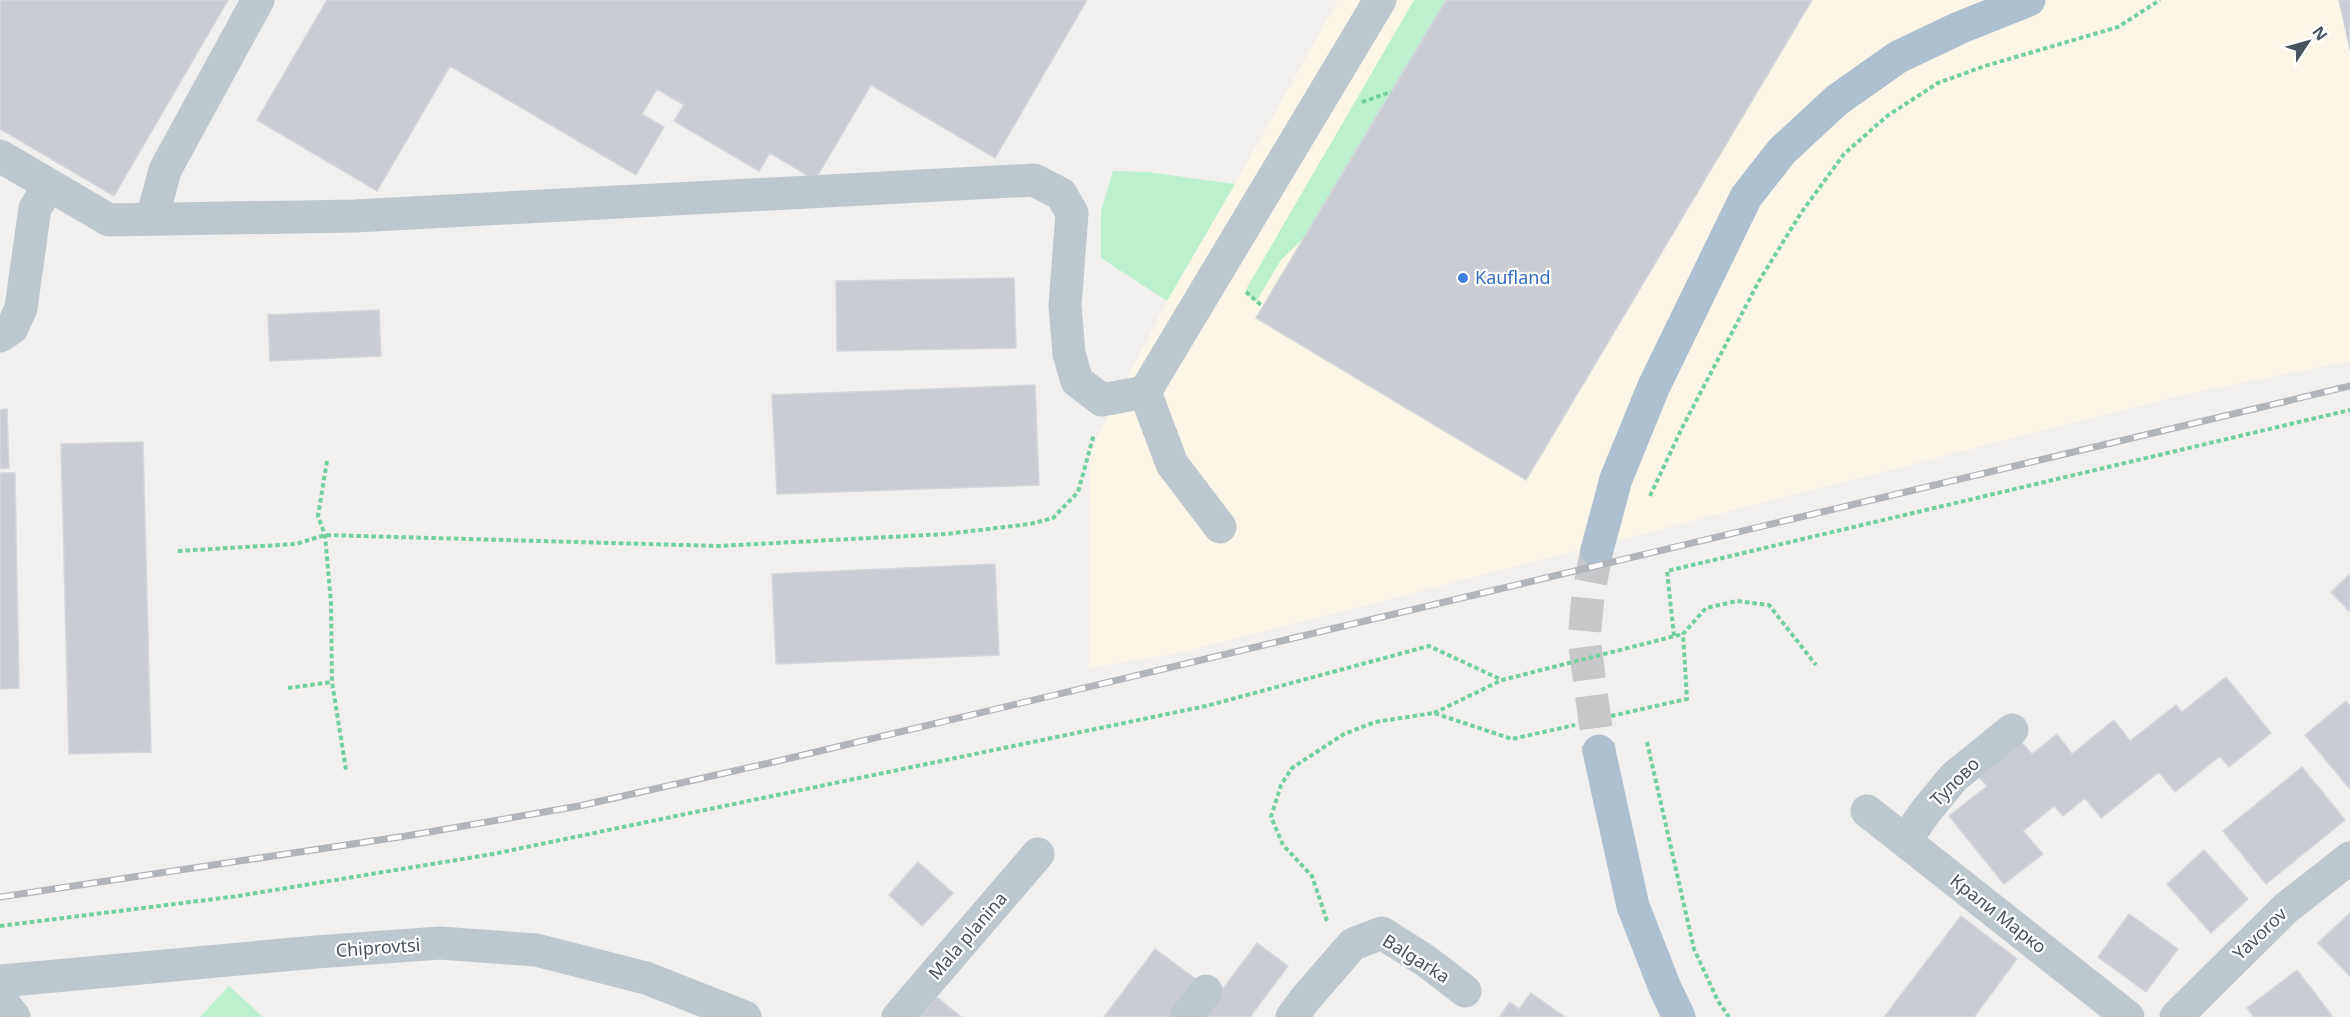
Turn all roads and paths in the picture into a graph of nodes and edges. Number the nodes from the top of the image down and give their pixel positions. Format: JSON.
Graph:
{"nodes":[{"id":1,"x":258,"y":0,"type":"edge"},
{"id":2,"x":1380,"y":0,"type":"edge"},
{"id":3,"x":2029,"y":0,"type":"edge"},
{"id":4,"x":2160,"y":0,"type":"edge"},
{"id":5,"x":1391,"y":92,"type":"dead end"},
{"id":6,"x":1353,"y":106,"type":"dead end"},
{"id":7,"x":0,"y":156,"type":"edge"},
{"id":8,"x":50,"y":185,"type":"junction"},
{"id":9,"x":152,"y":219,"type":"junction"},
{"id":10,"x":0,"y":336,"type":"edge"},
{"id":11,"x":1145,"y":392,"type":"junction"},
{"id":12,"x":1102,"y":400,"type":"junction"},
{"id":13,"x":2350,"y":410,"type":"edge"},
{"id":14,"x":1165,"y":444,"type":"junction"},
{"id":15,"x":327,"y":460,"type":"dead end"},
{"id":16,"x":1646,"y":505,"type":"dead end"},
{"id":17,"x":1220,"y":527,"type":"dead end"},
{"id":18,"x":325,"y":535,"type":"junction"},
{"id":19,"x":1597,"y":550,"type":"tunnel mouth"},
{"id":20,"x":178,"y":551,"type":"dead end"},
{"id":21,"x":1683,"y":634,"type":"junction"},
{"id":22,"x":1674,"y":636,"type":"junction"},
{"id":23,"x":1816,"y":665,"type":"dead end"},
{"id":24,"x":1502,"y":680,"type":"junction"},
{"id":25,"x":332,"y":682,"type":"junction"},
{"id":26,"x":288,"y":688,"type":"dead end"},
{"id":27,"x":1665,"y":704,"type":"dead end"},
{"id":28,"x":1434,"y":713,"type":"junction"},
{"id":29,"x":2012,"y":730,"type":"dead end"},
{"id":30,"x":1512,"y":739,"type":"dead end"},
{"id":31,"x":1647,"y":742,"type":"dead end"},
{"id":32,"x":1599,"y":751,"type":"tunnel mouth"},
{"id":33,"x":346,"y":770,"type":"dead end"},
{"id":34,"x":1867,"y":811,"type":"dead end"},
{"id":35,"x":1905,"y":841,"type":"junction"},
{"id":36,"x":1038,"y":854,"type":"dead end"},
{"id":37,"x":2350,"y":858,"type":"edge"},
{"id":38,"x":0,"y":926,"type":"edge"},
{"id":39,"x":1327,"y":926,"type":"dead end"},
{"id":40,"x":0,"y":981,"type":"edge"},
{"id":41,"x":1206,"y":991,"type":"dead end"},
{"id":42,"x":1465,"y":991,"type":"dead end"},
{"id":43,"x":0,"y":999,"type":"edge"},
{"id":44,"x":14,"y":1017,"type":"edge"},
{"id":45,"x":745,"y":1017,"type":"edge"},
{"id":46,"x":898,"y":1017,"type":"edge"},
{"id":47,"x":1186,"y":1017,"type":"edge"},
{"id":48,"x":1292,"y":1017,"type":"edge"},
{"id":49,"x":1679,"y":1017,"type":"edge"},
{"id":50,"x":1729,"y":1017,"type":"edge"},
{"id":51,"x":2128,"y":1017,"type":"edge"},
{"id":52,"x":2176,"y":1017,"type":"edge"}],
"edges":[{"from":1,"to":9,"type":"street"},
{"from":2,"to":11,"type":"street"},
{"from":3,"to":19,"type":"main road"},
{"from":4,"to":16,"type":"path"},
{"from":5,"to":6,"type":"path"},
{"from":7,"to":8,"type":"street"},
{"from":8,"to":9,"type":"street"},
{"from":8,"to":10,"type":"street"},
{"from":9,"to":12,"type":"street"},
{"from":11,"to":12,"type":"street"},
{"from":11,"to":14,"type":"street"},
{"from":12,"to":14,"type":"street"},
{"from":12,"to":18,"type":"path"},
{"from":13,"to":22,"type":"path"},
{"from":14,"to":17,"type":"street"},
{"from":15,"to":18,"type":"path"},
{"from":18,"to":20,"type":"path"},
{"from":18,"to":25,"type":"path"},
{"from":21,"to":22,"type":"path"},
{"from":21,"to":23,"type":"path"},
{"from":21,"to":27,"type":"path"},
{"from":22,"to":24,"type":"path"},
{"from":24,"to":28,"type":"path"},
{"from":24,"to":38,"type":"path"},
{"from":25,"to":26,"type":"path"},
{"from":25,"to":33,"type":"path"},
{"from":28,"to":30,"type":"path"},
{"from":28,"to":39,"type":"path"},
{"from":29,"to":35,"type":"street","name":"Тулово"},
{"from":31,"to":50,"type":"path"},
{"from":32,"to":49,"type":"main road"},
{"from":34,"to":35,"type":"street","name":"Крали Марко"},
{"from":35,"to":51,"type":"street","name":"Крали Марко"},
{"from":36,"to":46,"type":"street","name":"Mala planina"},
{"from":37,"to":52,"type":"street","name":"Yavorov"},
{"from":40,"to":45,"type":"street","name":"Chiprovtsi"},
{"from":41,"to":47,"type":"street"},
{"from":42,"to":48,"type":"street","name":"Balgarka"},
{"from":43,"to":44,"type":"street"}]}
